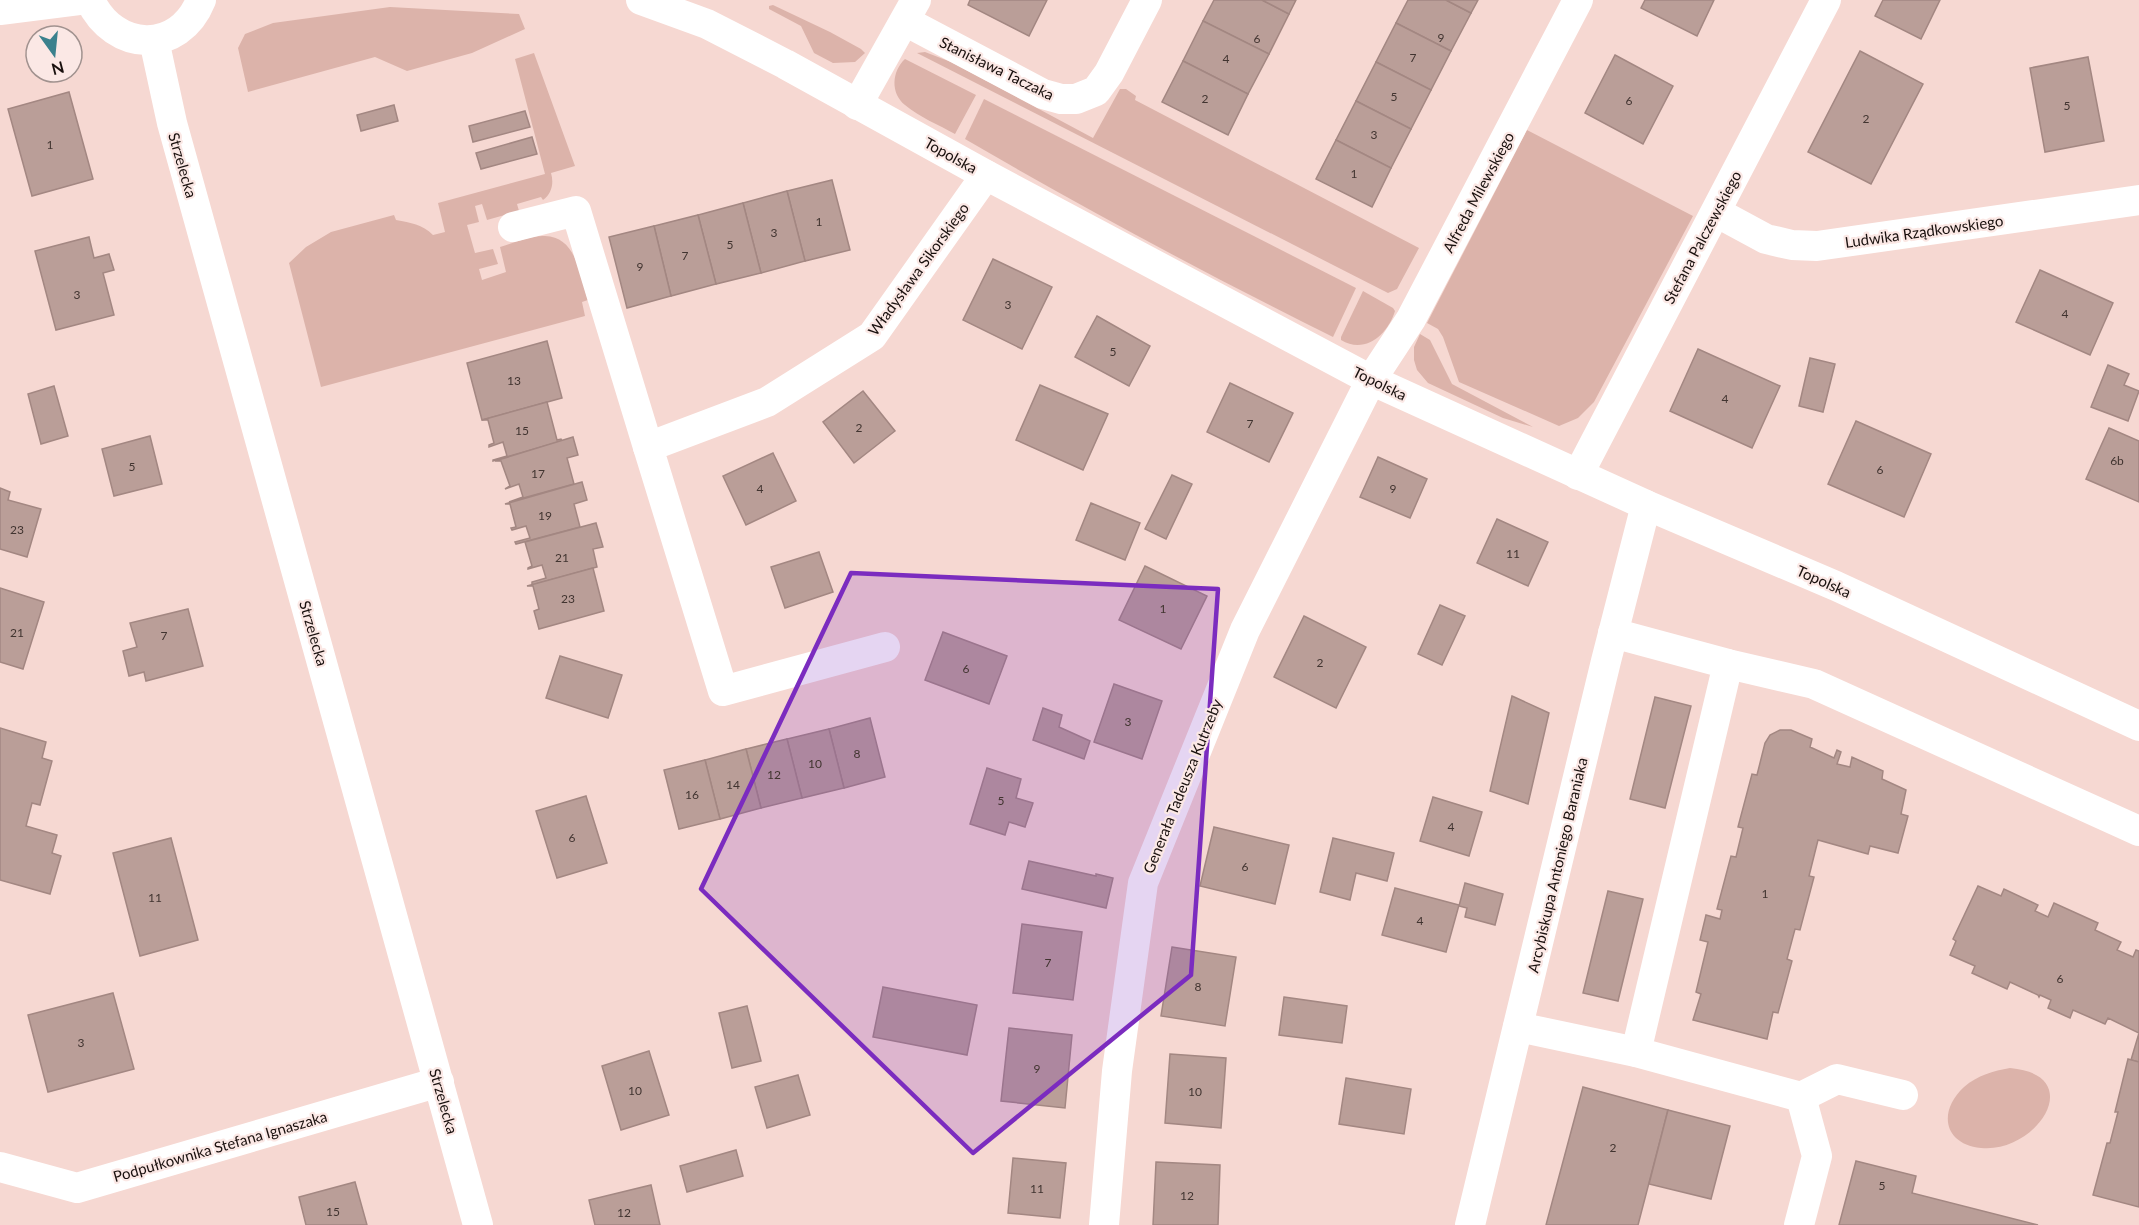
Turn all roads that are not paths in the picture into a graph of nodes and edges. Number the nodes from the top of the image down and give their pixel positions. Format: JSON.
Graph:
{"nodes":[{"id":1,"x":79,"y":0,"type":"edge"},
{"id":2,"x":90,"y":0,"type":"edge"},
{"id":3,"x":201,"y":0,"type":"edge"},
{"id":4,"x":641,"y":0,"type":"edge"},
{"id":5,"x":1147,"y":0,"type":"edge"},
{"id":6,"x":1578,"y":0,"type":"edge"},
{"id":7,"x":1826,"y":0,"type":"edge"},
{"id":8,"x":0,"y":10,"type":"edge"},
{"id":9,"x":911,"y":11,"type":"edge"},
{"id":10,"x":154,"y":40,"type":"junction"},
{"id":11,"x":857,"y":105,"type":"junction"},
{"id":12,"x":986,"y":175,"type":"junction"},
{"id":13,"x":2139,"y":200,"type":"edge"},
{"id":14,"x":1716,"y":212,"type":"junction"},
{"id":15,"x":513,"y":227,"type":"dead end"},
{"id":16,"x":1371,"y":380,"type":"junction"},
{"id":17,"x":648,"y":447,"type":"junction"},
{"id":18,"x":1578,"y":475,"type":"junction"},
{"id":19,"x":1646,"y":505,"type":"junction"},
{"id":20,"x":1613,"y":633,"type":"junction"},
{"id":21,"x":885,"y":647,"type":"dead end"},
{"id":22,"x":1728,"y":664,"type":"junction"},
{"id":23,"x":2139,"y":726,"type":"edge"},
{"id":24,"x":2139,"y":831,"type":"edge"},
{"id":25,"x":1518,"y":1027,"type":"junction"},
{"id":26,"x":1636,"y":1052,"type":"junction"},
{"id":27,"x":439,"y":1082,"type":"junction"},
{"id":28,"x":1903,"y":1095,"type":"dead end"},
{"id":29,"x":1801,"y":1097,"type":"junction"},
{"id":30,"x":0,"y":1167,"type":"edge"},
{"id":31,"x":478,"y":1225,"type":"edge"},
{"id":32,"x":1104,"y":1225,"type":"edge"},
{"id":33,"x":1470,"y":1225,"type":"edge"},
{"id":34,"x":1799,"y":1225,"type":"edge"}],
"edges":[{"from":1,"to":8,"type":"street"},
{"from":2,"to":10,"type":"street"},
{"from":3,"to":10,"type":"street"},
{"from":4,"to":11,"type":"street","name":"Topolska"},
{"from":5,"to":9,"type":"street","name":"Stanisława Taczaka"},
{"from":6,"to":16,"type":"street","name":"Alfreda Milewskiego"},
{"from":7,"to":14,"type":"street","name":"Stefana Palczewskiego"},
{"from":9,"to":11,"type":"street"},
{"from":10,"to":27,"type":"street","name":"Strzelecka"},
{"from":11,"to":12,"type":"street","name":"Topolska"},
{"from":12,"to":16,"type":"street","name":"Topolska"},
{"from":12,"to":17,"type":"street","name":"Władysława Sikorskiego"},
{"from":13,"to":14,"type":"street","name":"Ludwika Rządkowskiego"},
{"from":14,"to":18,"type":"street","name":"Stefana Palczewskiego"},
{"from":15,"to":17,"type":"street"},
{"from":16,"to":18,"type":"street","name":"Topolska"},
{"from":16,"to":32,"type":"street","name":"Generała Tadeusza Kutrzeby"},
{"from":17,"to":21,"type":"street"},
{"from":18,"to":19,"type":"street","name":"Topolska"},
{"from":19,"to":20,"type":"street","name":"Arcybiskupa Antoniego Baraniaka"},
{"from":19,"to":23,"type":"street","name":"Topolska"},
{"from":20,"to":22,"type":"street"},
{"from":20,"to":25,"type":"street","name":"Arcybiskupa Antoniego Baraniaka"},
{"from":22,"to":24,"type":"street"},
{"from":22,"to":26,"type":"street"},
{"from":25,"to":26,"type":"street"},
{"from":25,"to":33,"type":"street","name":"Arcybiskupa Antoniego Baraniaka"},
{"from":26,"to":29,"type":"street"},
{"from":27,"to":30,"type":"street","name":"Podpułkownika Stefana Ignaszaka"},
{"from":27,"to":31,"type":"street","name":"Strzelecka"},
{"from":28,"to":29,"type":"street"},
{"from":29,"to":34,"type":"street"}]}
